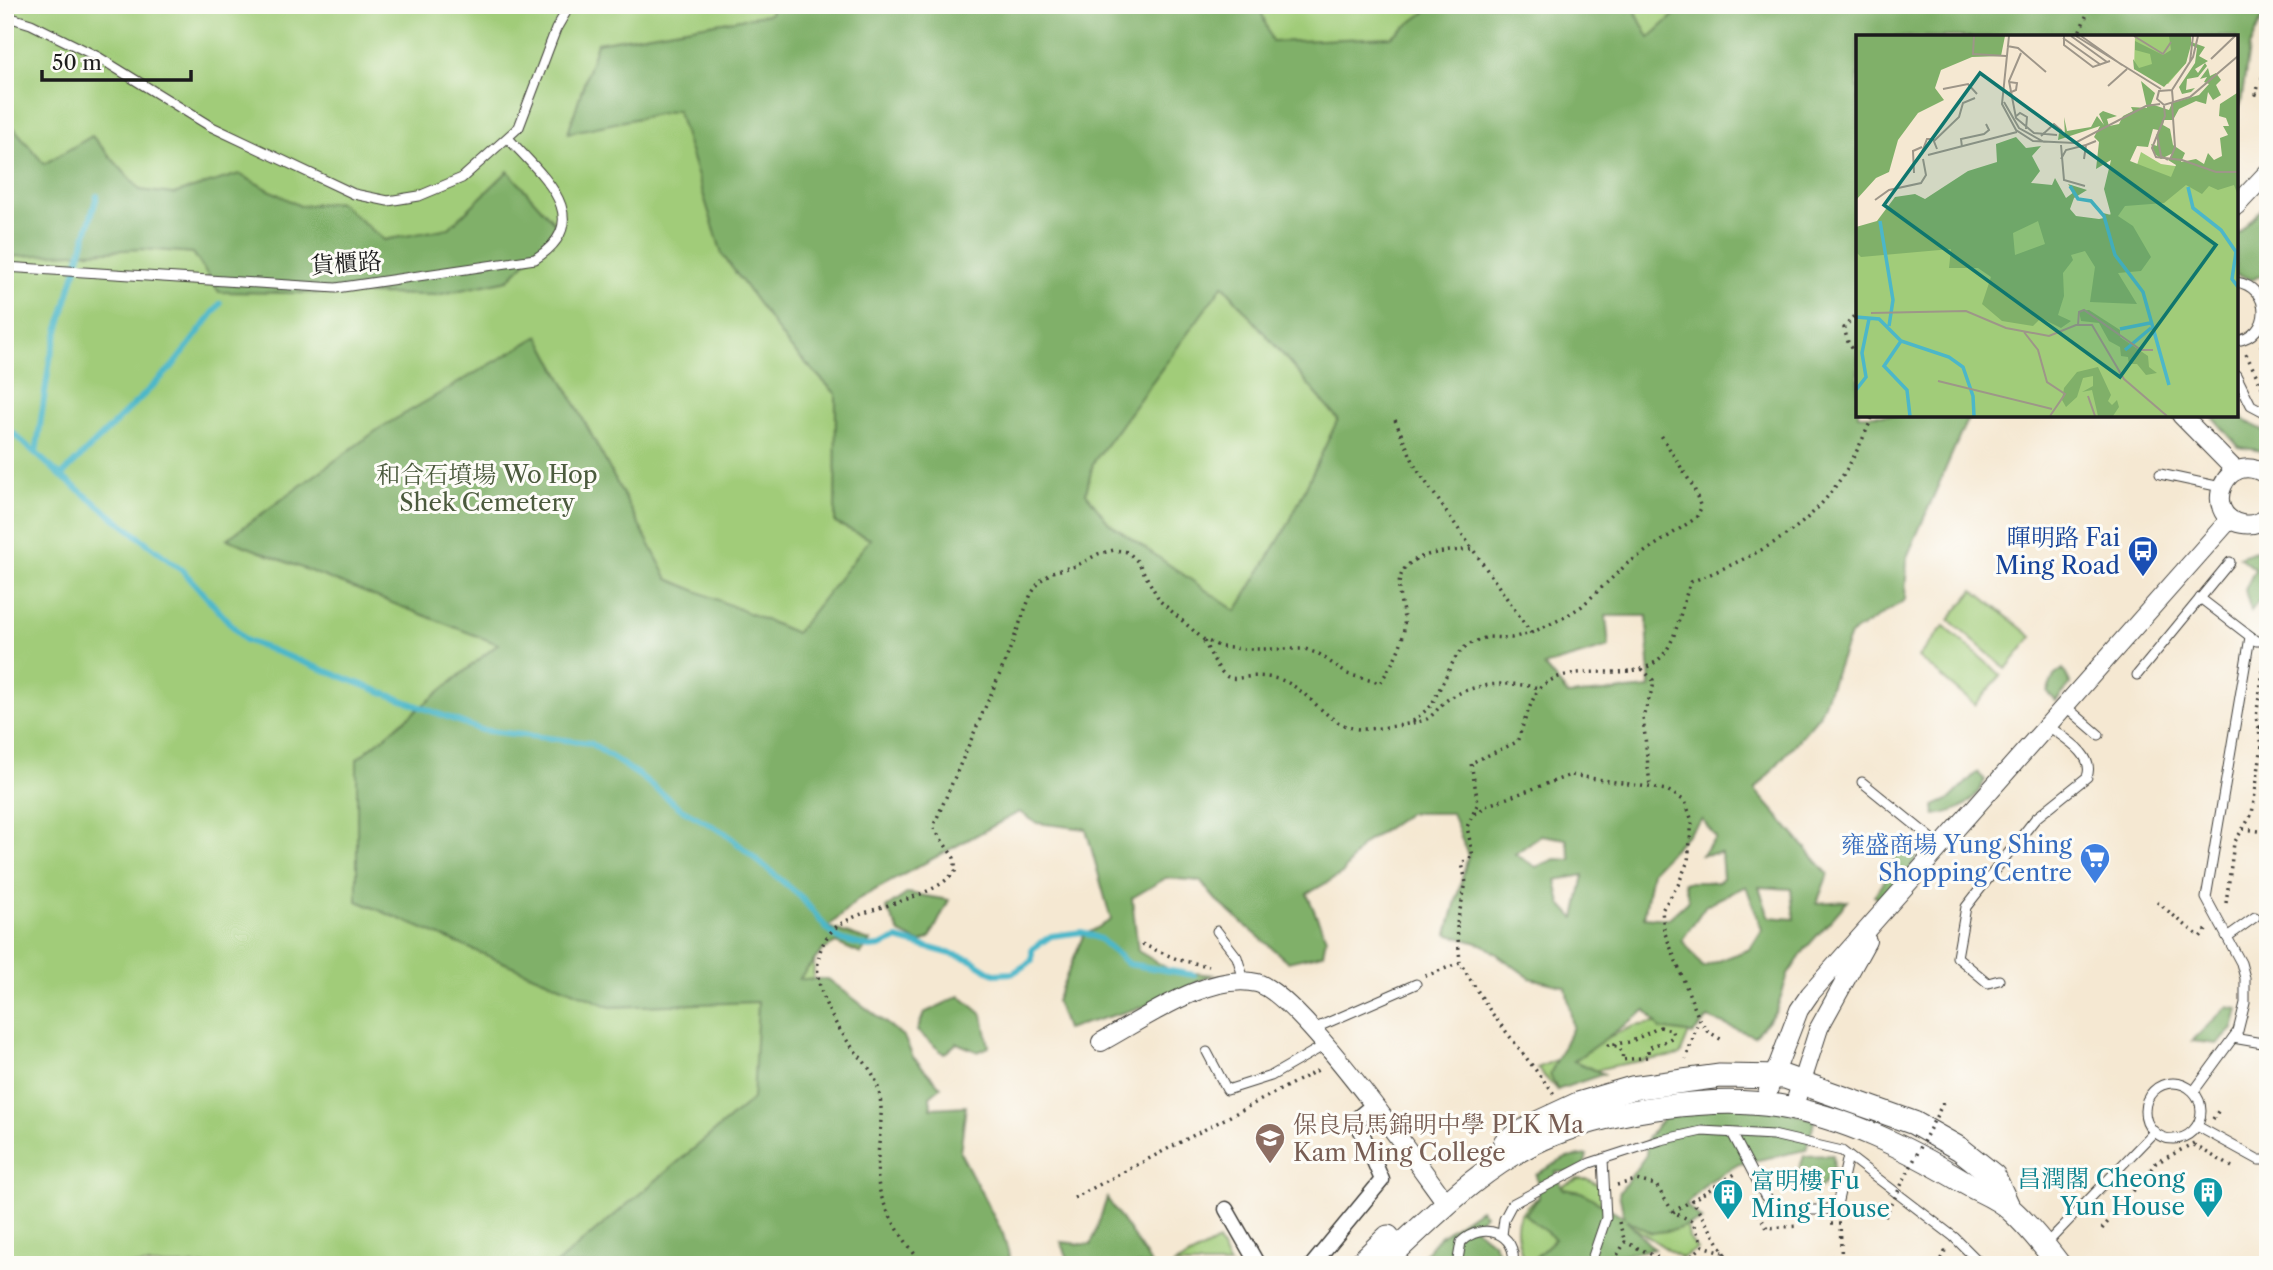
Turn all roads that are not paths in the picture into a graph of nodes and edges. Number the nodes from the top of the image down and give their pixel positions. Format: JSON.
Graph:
{"nodes":[{"id":1,"x":570,"y":5,"type":"edge"},
{"id":2,"x":5,"y":16,"type":"edge"},
{"id":3,"x":508,"y":138,"type":"junction"},
{"id":4,"x":2268,"y":172,"type":"edge"},
{"id":5,"x":2238,"y":204,"type":"edge"},
{"id":6,"x":5,"y":267,"type":"edge"},
{"id":7,"x":2238,"y":283,"type":"edge"},
{"id":8,"x":2238,"y":340,"type":"edge"},
{"id":9,"x":2238,"y":379,"type":"edge"},
{"id":10,"x":2268,"y":414,"type":"edge"},
{"id":11,"x":2182,"y":416,"type":"edge"},
{"id":12,"x":2236,"y":471,"type":"junction"},
{"id":13,"x":2160,"y":474,"type":"dead end"},
{"id":14,"x":2268,"y":476,"type":"edge"},
{"id":15,"x":2221,"y":487,"type":"junction"},
{"id":16,"x":2268,"y":517,"type":"edge"},
{"id":17,"x":2230,"y":519,"type":"junction"},
{"id":18,"x":2230,"y":562,"type":"dead end"},
{"id":19,"x":2200,"y":598,"type":"junction"},
{"id":20,"x":2250,"y":637,"type":"junction"},
{"id":21,"x":2268,"y":641,"type":"edge"},
{"id":22,"x":2137,"y":675,"type":"dead end"},
{"id":23,"x":2064,"y":705,"type":"junction"},
{"id":24,"x":2046,"y":725,"type":"junction"},
{"id":25,"x":2099,"y":735,"type":"dead end"},
{"id":26,"x":1862,"y":782,"type":"dead end"},
{"id":27,"x":1941,"y":846,"type":"junction"},
{"id":28,"x":1886,"y":907,"type":"junction"},
{"id":29,"x":2255,"y":917,"type":"dead end"},
{"id":30,"x":1217,"y":931,"type":"dead end"},
{"id":31,"x":2227,"y":937,"type":"junction"},
{"id":32,"x":2000,"y":980,"type":"dead end"},
{"id":33,"x":1245,"y":982,"type":"junction"},
{"id":34,"x":1416,"y":982,"type":"road end"},
{"id":35,"x":1311,"y":1030,"type":"junction"},
{"id":36,"x":2233,"y":1038,"type":"junction"},
{"id":37,"x":1101,"y":1042,"type":"dead end"},
{"id":38,"x":2268,"y":1044,"type":"edge"},
{"id":39,"x":1325,"y":1045,"type":"junction"},
{"id":40,"x":1207,"y":1052,"type":"dead end"},
{"id":41,"x":1773,"y":1076,"type":"junction"},
{"id":42,"x":1800,"y":1082,"type":"junction"},
{"id":43,"x":2194,"y":1091,"type":"junction"},
{"id":44,"x":1763,"y":1104,"type":"junction"},
{"id":45,"x":1373,"y":1105,"type":"junction"},
{"id":46,"x":1793,"y":1109,"type":"junction"},
{"id":47,"x":2201,"y":1128,"type":"junction"},
{"id":48,"x":2154,"y":1132,"type":"junction"},
{"id":49,"x":1732,"y":1133,"type":"junction"},
{"id":50,"x":1848,"y":1156,"type":"junction"},
{"id":51,"x":1602,"y":1159,"type":"junction"},
{"id":52,"x":2264,"y":1160,"type":"edge"},
{"id":53,"x":2268,"y":1167,"type":"edge"},
{"id":54,"x":1442,"y":1198,"type":"junction"},
{"id":55,"x":2008,"y":1206,"type":"junction"},
{"id":56,"x":1226,"y":1209,"type":"dead end"},
{"id":57,"x":1502,"y":1235,"type":"junction"},
{"id":58,"x":2045,"y":1246,"type":"junction"},
{"id":59,"x":1258,"y":1265,"type":"edge"},
{"id":60,"x":1312,"y":1265,"type":"edge"},
{"id":61,"x":1359,"y":1265,"type":"edge"},
{"id":62,"x":1381,"y":1265,"type":"edge"},
{"id":63,"x":1457,"y":1265,"type":"edge"},
{"id":64,"x":1513,"y":1265,"type":"edge"},
{"id":65,"x":1590,"y":1265,"type":"edge"},
{"id":66,"x":1982,"y":1265,"type":"edge"},
{"id":67,"x":2059,"y":1265,"type":"edge"}],
"edges":[{"from":1,"to":3,"type":"lane"},
{"from":2,"to":3,"type":"lane"},
{"from":3,"to":6,"type":"lane","name":"貨櫃路"},
{"from":4,"to":5,"type":"street"},
{"from":7,"to":8,"type":"lane"},
{"from":9,"to":10,"type":"lane"},
{"from":11,"to":12,"type":"street"},
{"from":12,"to":14,"type":"street"},
{"from":12,"to":15,"type":"street"},
{"from":13,"to":15,"type":"lane"},
{"from":15,"to":17,"type":"street"},
{"from":16,"to":17,"type":"street"},
{"from":17,"to":23,"type":"street"},
{"from":18,"to":19,"type":"lane"},
{"from":19,"to":20,"type":"lane"},
{"from":19,"to":22,"type":"lane"},
{"from":20,"to":21,"type":"lane"},
{"from":20,"to":31,"type":"lane"},
{"from":23,"to":24,"type":"street"},
{"from":23,"to":25,"type":"lane"},
{"from":24,"to":27,"type":"street"},
{"from":24,"to":32,"type":"lane"},
{"from":26,"to":27,"type":"lane"},
{"from":27,"to":28,"type":"street"},
{"from":28,"to":41,"type":"street"},
{"from":28,"to":42,"type":"street"},
{"from":29,"to":31,"type":"lane"},
{"from":30,"to":33,"type":"lane"},
{"from":31,"to":36,"type":"lane"},
{"from":33,"to":35,"type":"street"},
{"from":33,"to":37,"type":"street"},
{"from":34,"to":35,"type":"lane"},
{"from":35,"to":39,"type":"street"},
{"from":36,"to":38,"type":"lane"},
{"from":36,"to":43,"type":"lane"},
{"from":39,"to":40,"type":"lane"},
{"from":39,"to":45,"type":"street"},
{"from":41,"to":42,"type":"street"},
{"from":41,"to":44,"type":"street"},
{"from":41,"to":54,"type":"street"},
{"from":42,"to":46,"type":"street"},
{"from":42,"to":55,"type":"street"},
{"from":43,"to":47,"type":"lane"},
{"from":43,"to":48,"type":"lane"},
{"from":44,"to":46,"type":"street"},
{"from":44,"to":54,"type":"street"},
{"from":45,"to":54,"type":"street"},
{"from":45,"to":60,"type":"street"},
{"from":46,"to":55,"type":"street"},
{"from":47,"to":48,"type":"lane"},
{"from":47,"to":52,"type":"lane"},
{"from":48,"to":58,"type":"lane"},
{"from":49,"to":50,"type":"lane"},
{"from":49,"to":50,"type":"lane"},
{"from":49,"to":51,"type":"lane"},
{"from":50,"to":66,"type":"lane"},
{"from":51,"to":57,"type":"lane"},
{"from":51,"to":65,"type":"lane"},
{"from":52,"to":53,"type":"lane"},
{"from":54,"to":61,"type":"street"},
{"from":54,"to":62,"type":"street"},
{"from":55,"to":58,"type":"street"},
{"from":56,"to":59,"type":"street"},
{"from":57,"to":63,"type":"lane"},
{"from":57,"to":64,"type":"lane"},
{"from":58,"to":67,"type":"street"}]}
